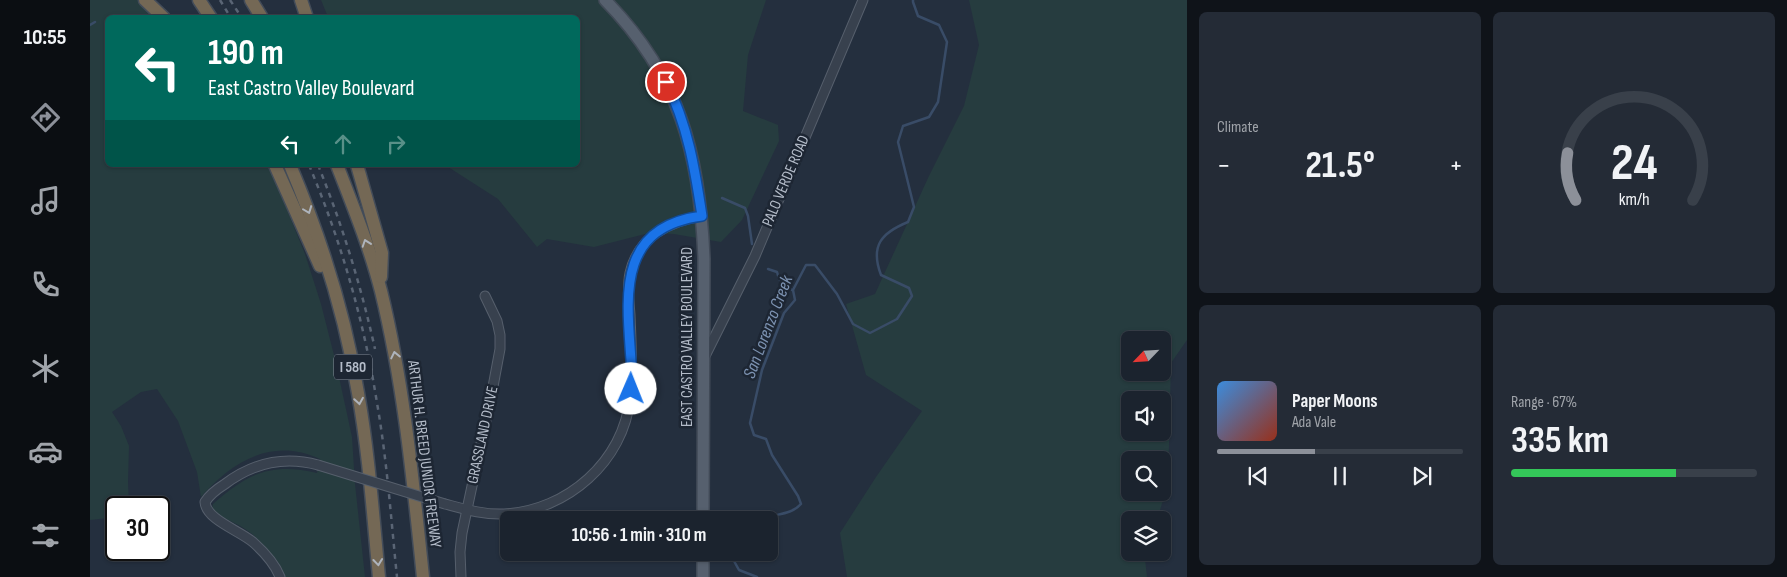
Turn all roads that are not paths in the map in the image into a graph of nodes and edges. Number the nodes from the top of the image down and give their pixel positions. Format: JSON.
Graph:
{"nodes":[{"id":1,"x":146,"y":0,"type":"edge"},
{"id":2,"x":199,"y":0,"type":"edge"},
{"id":3,"x":251,"y":0,"type":"edge"},
{"id":4,"x":301,"y":0,"type":"edge"},
{"id":5,"x":605,"y":0,"type":"edge"},
{"id":6,"x":863,"y":0,"type":"edge"},
{"id":7,"x":161,"y":15,"type":"edge"},
{"id":8,"x":209,"y":15,"type":"edge"},
{"id":9,"x":260,"y":15,"type":"edge"},
{"id":10,"x":306,"y":15,"type":"edge"},
{"id":11,"x":276,"y":167,"type":"edge"},
{"id":12,"x":291,"y":167,"type":"edge"},
{"id":13,"x":338,"y":167,"type":"edge"},
{"id":14,"x":358,"y":167,"type":"edge"},
{"id":15,"x":702,"y":216,"type":"junction"},
{"id":16,"x":381,"y":290,"type":"junction"},
{"id":17,"x":485,"y":296,"type":"dead end"},
{"id":18,"x":342,"y":316,"type":"junction"},
{"id":19,"x":704,"y":358,"type":"junction"},
{"id":20,"x":466,"y":510,"type":"junction"},
{"id":21,"x":703,"y":511,"type":"edge"},
{"id":22,"x":703,"y":561,"type":"edge"},
{"id":23,"x":280,"y":577,"type":"edge"},
{"id":24,"x":379,"y":577,"type":"edge"},
{"id":25,"x":423,"y":577,"type":"edge"},
{"id":26,"x":461,"y":577,"type":"edge"},
{"id":27,"x":702,"y":577,"type":"edge"}],
"edges":[{"from":1,"to":7,"type":"highway"},
{"from":2,"to":8,"type":"highway"},
{"from":3,"to":9,"type":"highway"},
{"from":4,"to":10,"type":"highway"},
{"from":5,"to":15,"type":"main road","name":"EAST CASTRO VALLEY BOULEVARD"},
{"from":6,"to":19,"type":"street","name":"PALO VERDE ROAD"},
{"from":11,"to":18,"type":"highway"},
{"from":12,"to":18,"type":"highway","number":"I 580","one_way":true},
{"from":16,"to":13,"type":"highway","name":"ARTHUR H. BREED JUNIOR FREEWAY","number":"I 580","one_way":true},
{"from":14,"to":16,"type":"highway"},
{"from":15,"to":19,"type":"main road","name":"EAST CASTRO VALLEY BOULEVARD"},
{"from":15,"to":20,"type":"street"},
{"from":25,"to":16,"type":"highway","name":"ARTHUR H. BREED JUNIOR FREEWAY","number":"I 580","one_way":true},
{"from":17,"to":20,"type":"street","name":"GRASSLAND DRIVE"},
{"from":18,"to":24,"type":"highway","number":"I 580","one_way":true},
{"from":19,"to":21,"type":"main road","name":"EAST CASTRO VALLEY BOULEVARD"},
{"from":20,"to":23,"type":"street","bridge":true},
{"from":20,"to":26,"type":"street","name":"GRASSLAND DRIVE"},
{"from":22,"to":27,"type":"main road"}]}
